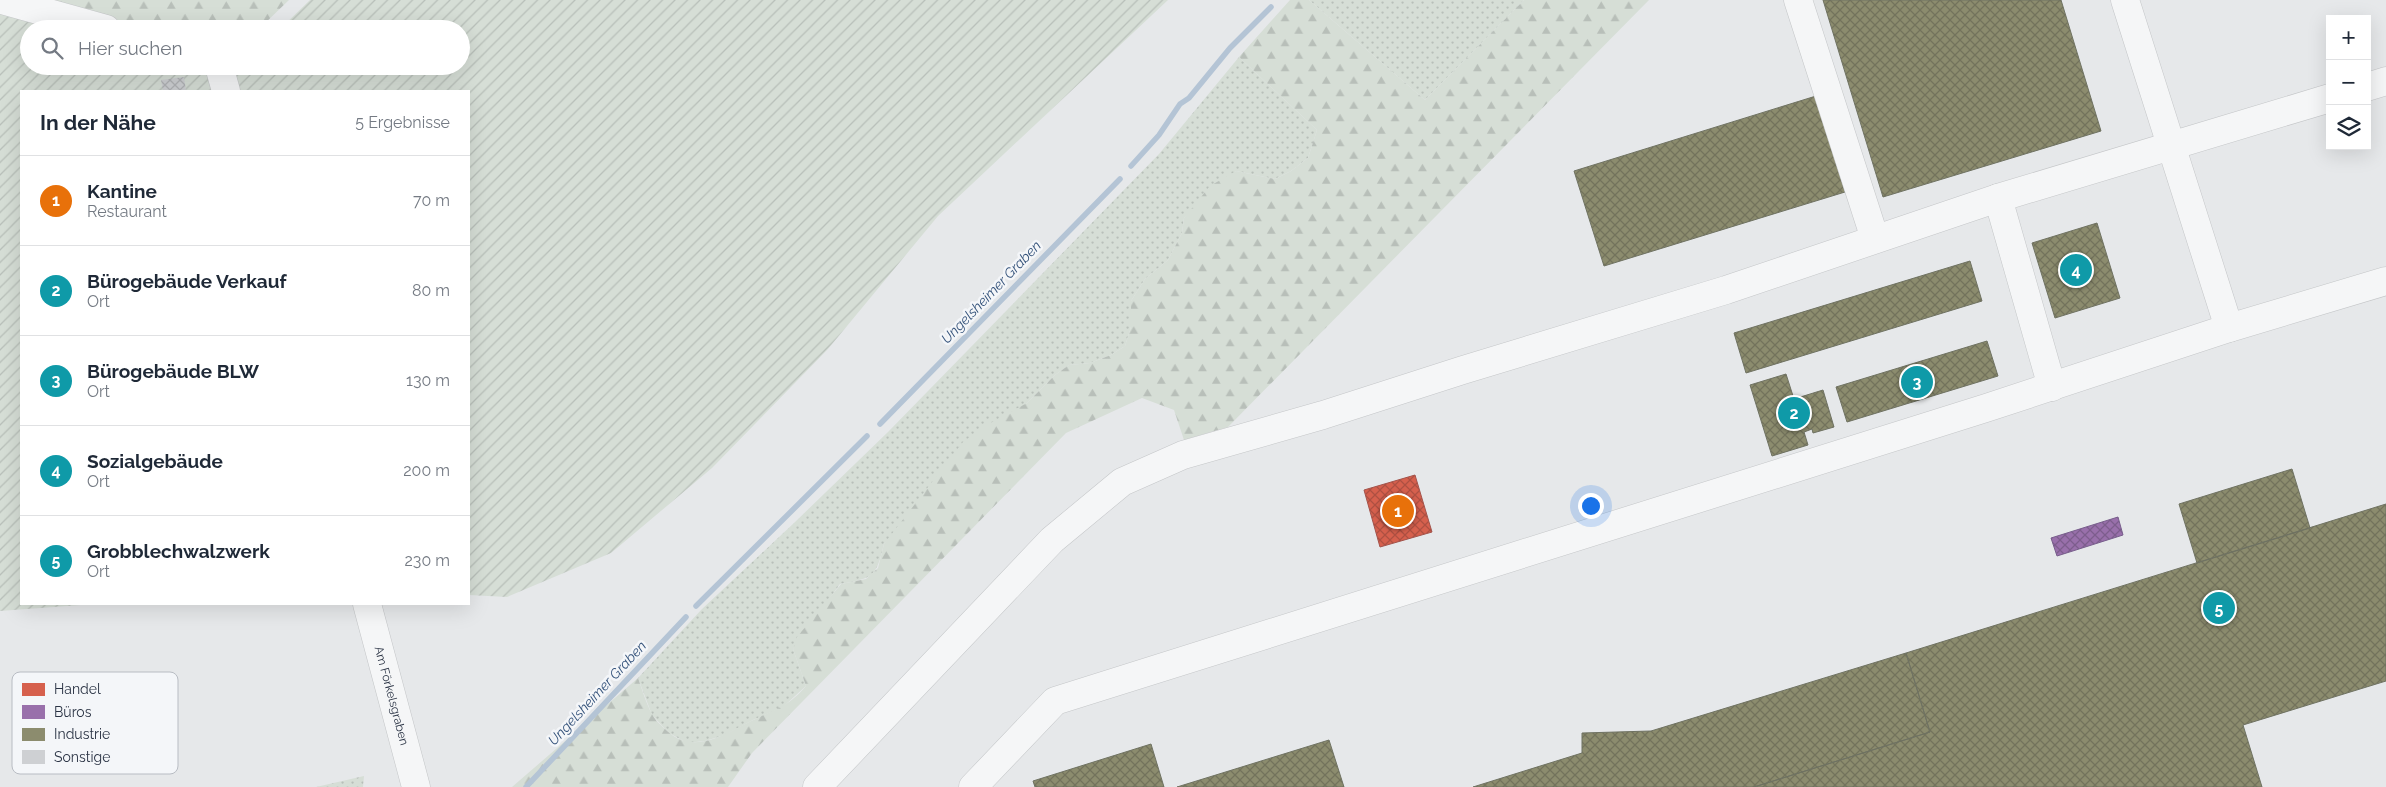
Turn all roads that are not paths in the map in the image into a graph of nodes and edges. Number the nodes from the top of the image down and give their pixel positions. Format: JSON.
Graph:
{"nodes":[{"id":1,"x":2,"y":0,"type":"edge"},
{"id":2,"x":1798,"y":0,"type":"edge"},
{"id":3,"x":2125,"y":0,"type":"edge"},
{"id":4,"x":74,"y":20,"type":"edge"},
{"id":5,"x":221,"y":75,"type":"edge"},
{"id":6,"x":2386,"y":81,"type":"edge"},
{"id":7,"x":2371,"y":86,"type":"edge"},
{"id":8,"x":226,"y":90,"type":"edge"},
{"id":9,"x":2326,"y":99,"type":"edge"},
{"id":10,"x":2172,"y":144,"type":"junction"},
{"id":11,"x":1998,"y":198,"type":"junction"},
{"id":12,"x":1875,"y":239,"type":"junction"},
{"id":13,"x":2386,"y":281,"type":"edge"},
{"id":14,"x":2230,"y":328,"type":"junction"},
{"id":15,"x":2052,"y":387,"type":"junction"},
{"id":16,"x":367,"y":605,"type":"edge"},
{"id":17,"x":416,"y":787,"type":"edge"},
{"id":18,"x":817,"y":787,"type":"edge"},
{"id":19,"x":973,"y":787,"type":"edge"}],
"edges":[{"from":1,"to":4,"type":"street"},
{"from":2,"to":12,"type":"street"},
{"from":3,"to":10,"type":"street"},
{"from":5,"to":8,"type":"street"},
{"from":6,"to":7,"type":"street"},
{"from":9,"to":10,"type":"street"},
{"from":10,"to":11,"type":"street"},
{"from":10,"to":14,"type":"street"},
{"from":11,"to":12,"type":"street"},
{"from":11,"to":15,"type":"street"},
{"from":12,"to":18,"type":"street"},
{"from":13,"to":14,"type":"street"},
{"from":14,"to":15,"type":"street"},
{"from":15,"to":19,"type":"street"},
{"from":16,"to":17,"type":"street","name":"Am Förkelsgraben"}]}
